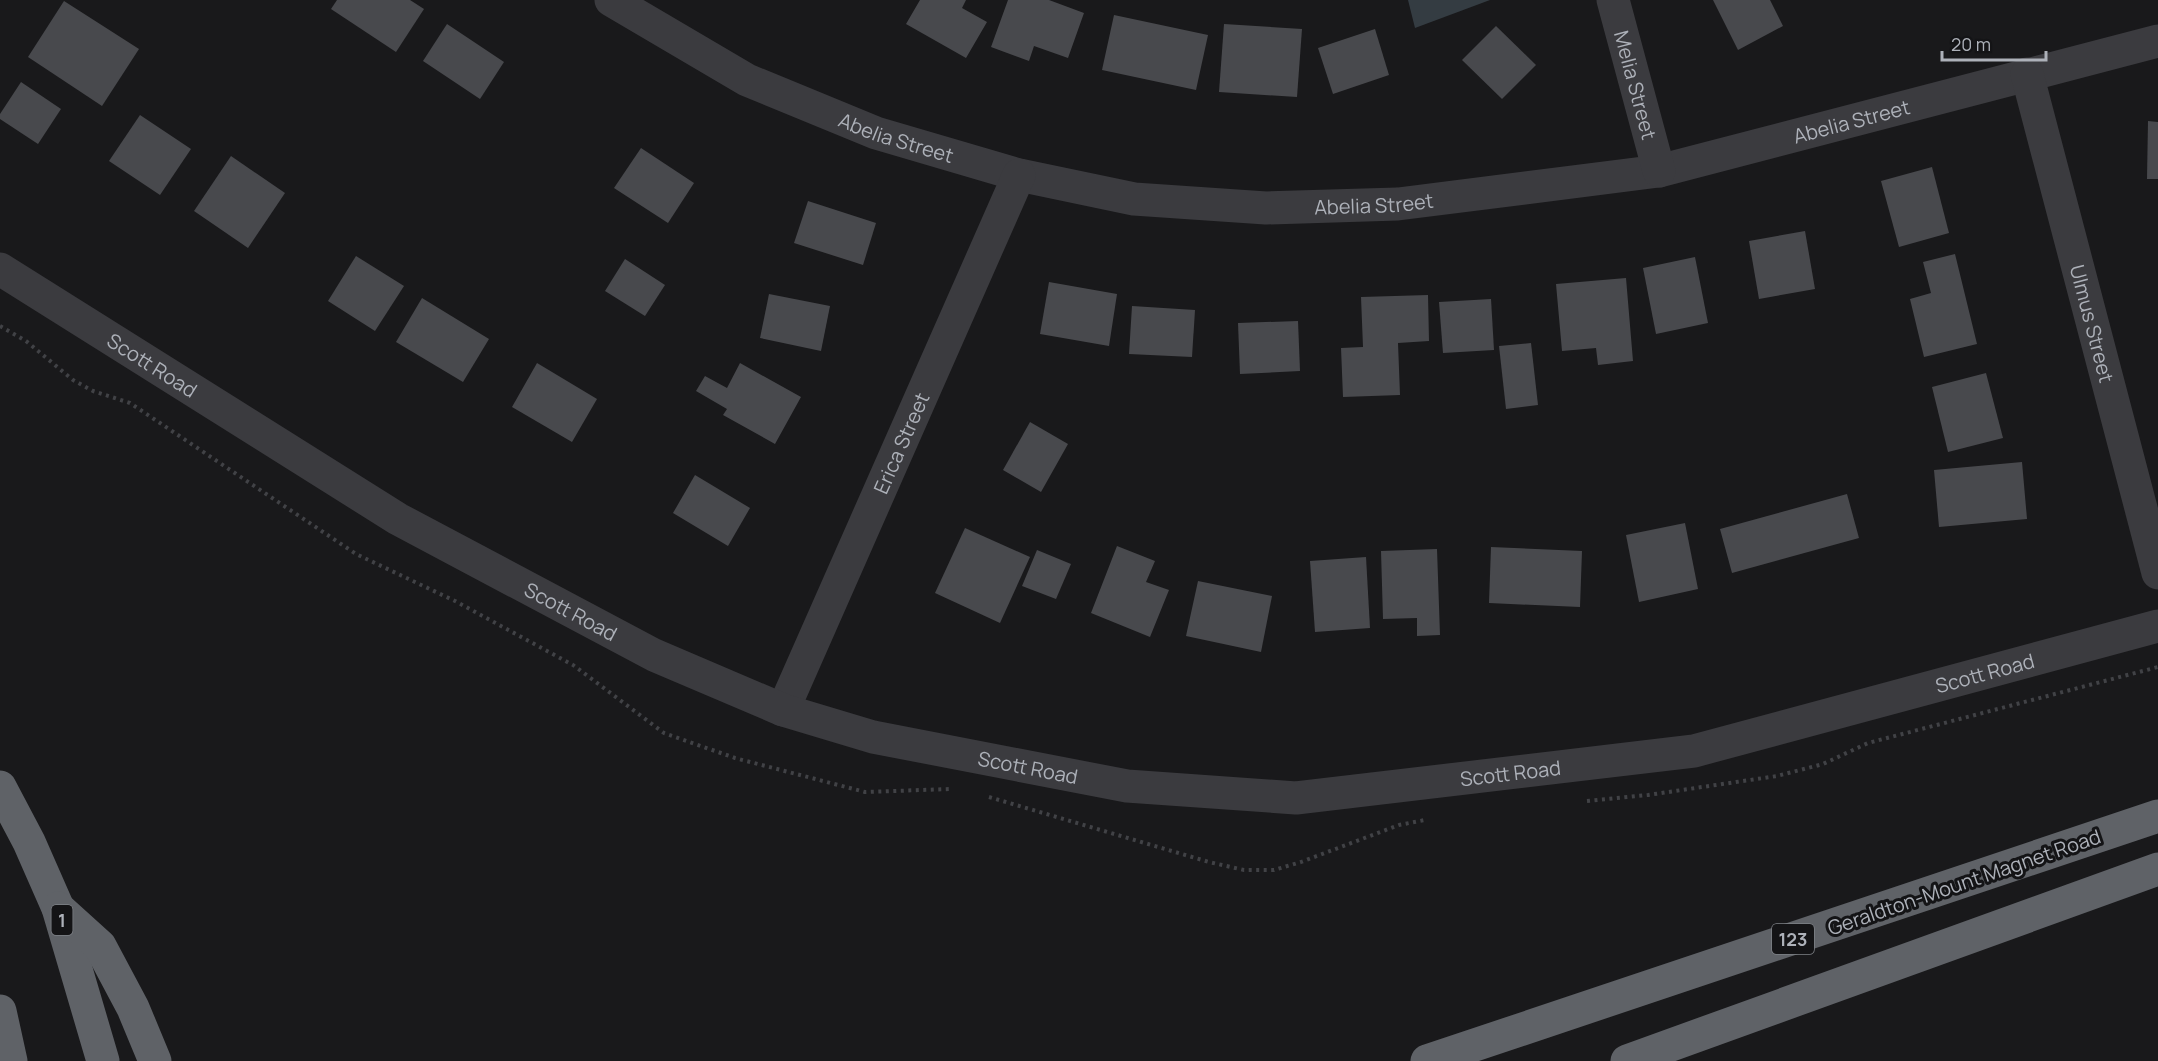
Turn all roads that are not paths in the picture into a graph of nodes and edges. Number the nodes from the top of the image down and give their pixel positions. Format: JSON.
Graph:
{"nodes":[{"id":1,"x":611,"y":0,"type":"edge"},
{"id":2,"x":1613,"y":0,"type":"edge"},
{"id":3,"x":2158,"y":41,"type":"edge"},
{"id":4,"x":2027,"y":75,"type":"junction"},
{"id":5,"x":1659,"y":171,"type":"junction"},
{"id":6,"x":1019,"y":175,"type":"junction"},
{"id":7,"x":0,"y":269,"type":"edge"},
{"id":8,"x":2158,"y":573,"type":"edge"},
{"id":9,"x":2158,"y":626,"type":"edge"},
{"id":10,"x":783,"y":710,"type":"junction"},
{"id":11,"x":0,"y":787,"type":"edge"},
{"id":12,"x":2158,"y":816,"type":"edge"},
{"id":13,"x":2158,"y":868,"type":"edge"},
{"id":14,"x":58,"y":908,"type":"junction"},
{"id":15,"x":0,"y":1011,"type":"edge"},
{"id":16,"x":10,"y":1061,"type":"edge"},
{"id":17,"x":103,"y":1061,"type":"edge"},
{"id":18,"x":155,"y":1061,"type":"edge"},
{"id":19,"x":1427,"y":1061,"type":"edge"},
{"id":20,"x":1627,"y":1061,"type":"edge"}],
"edges":[{"from":1,"to":6,"type":"street","name":"Abelia Street"},
{"from":2,"to":5,"type":"street","name":"Melia Street"},
{"from":3,"to":4,"type":"street","name":"Abelia Street"},
{"from":4,"to":5,"type":"street","name":"Abelia Street"},
{"from":4,"to":8,"type":"street","name":"Ulmus Street"},
{"from":5,"to":6,"type":"street","name":"Abelia Street"},
{"from":6,"to":10,"type":"street","name":"Erica Street"},
{"from":7,"to":10,"type":"street","name":"Scott Road"},
{"from":9,"to":10,"type":"street","name":"Scott Road"},
{"from":11,"to":14,"type":"highway","number":"1"},
{"from":12,"to":19,"type":"highway","name":"Geraldton-Mount Magnet Road","number":"123"},
{"from":13,"to":20,"type":"highway"},
{"from":14,"to":17,"type":"highway","number":"1"},
{"from":14,"to":18,"type":"highway"},
{"from":15,"to":16,"type":"highway"}]}
